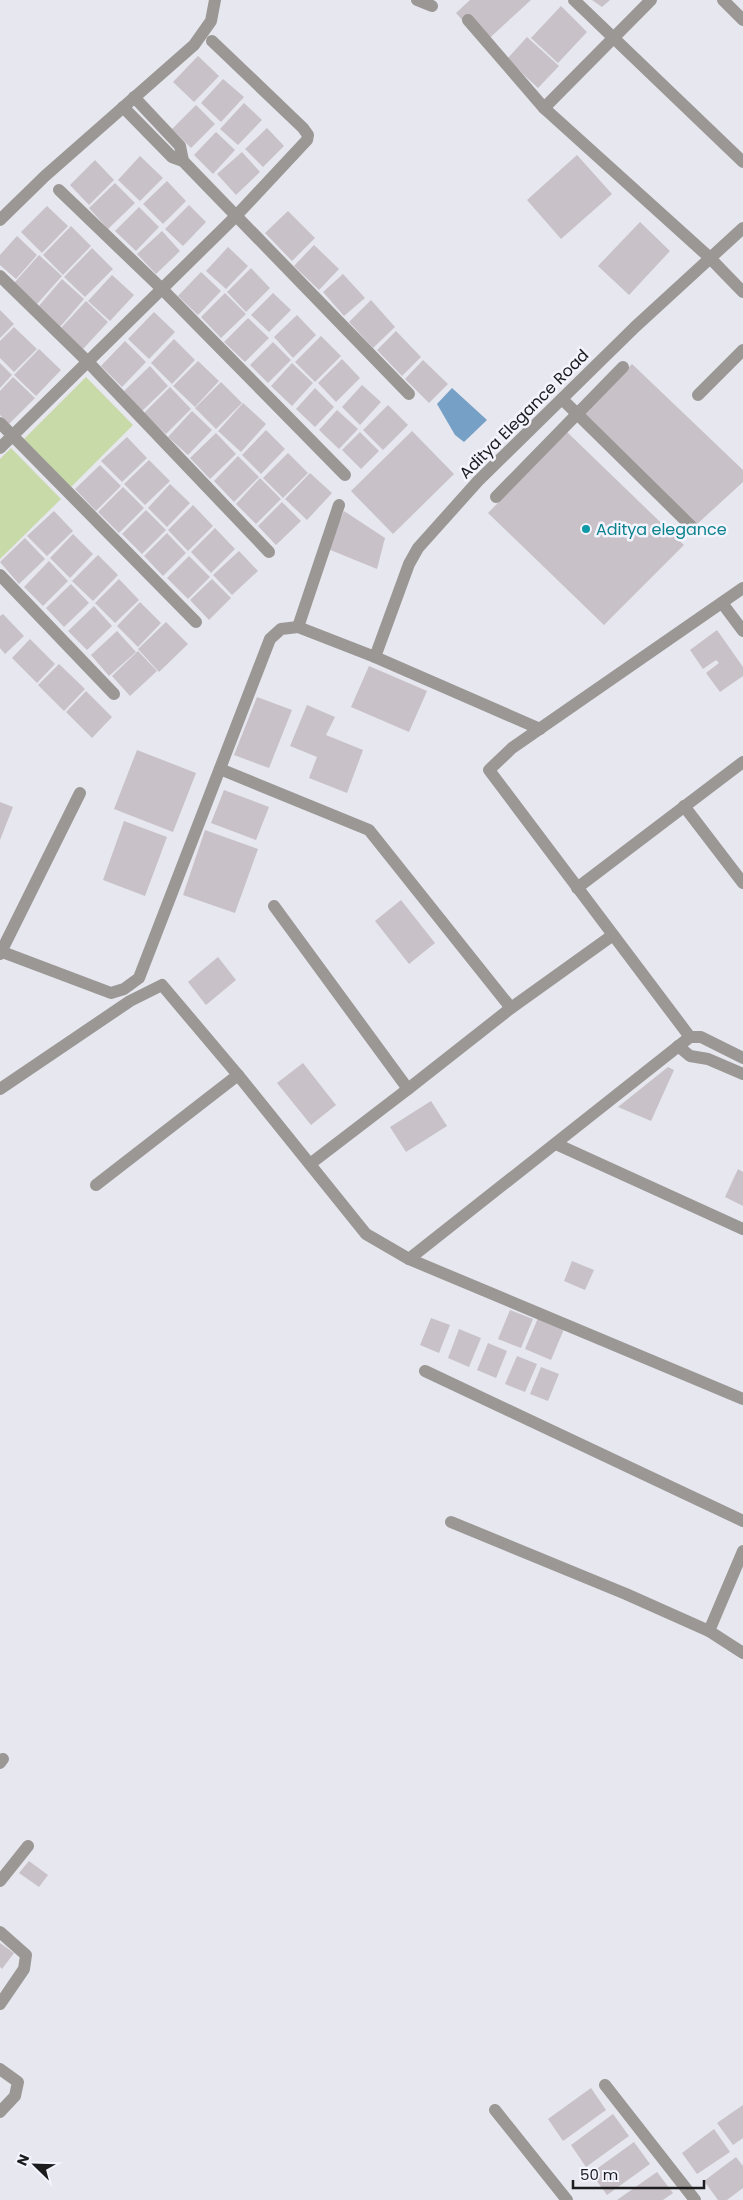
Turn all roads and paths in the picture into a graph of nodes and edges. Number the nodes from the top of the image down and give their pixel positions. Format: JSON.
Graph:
{"nodes":[{"id":1,"x":215,"y":0,"type":"edge"},
{"id":2,"x":417,"y":0,"type":"edge"},
{"id":3,"x":574,"y":0,"type":"edge"},
{"id":4,"x":651,"y":0,"type":"edge"},
{"id":5,"x":723,"y":0,"type":"edge"},
{"id":6,"x":432,"y":6,"type":"dead end"},
{"id":7,"x":468,"y":20,"type":"dead end"},
{"id":8,"x":743,"y":20,"type":"edge"},
{"id":9,"x":614,"y":39,"type":"junction"},
{"id":10,"x":212,"y":41,"type":"dead end"},
{"id":11,"x":134,"y":97,"type":"junction"},
{"id":12,"x":123,"y":107,"type":"junction"},
{"id":13,"x":544,"y":108,"type":"junction"},
{"id":14,"x":183,"y":161,"type":"junction"},
{"id":15,"x":743,"y":162,"type":"edge"},
{"id":16,"x":59,"y":190,"type":"dead end"},
{"id":17,"x":235,"y":217,"type":"junction"},
{"id":18,"x":0,"y":220,"type":"edge"},
{"id":19,"x":743,"y":228,"type":"edge"},
{"id":20,"x":710,"y":257,"type":"junction"},
{"id":21,"x":0,"y":276,"type":"edge"},
{"id":22,"x":162,"y":289,"type":"junction"},
{"id":23,"x":743,"y":292,"type":"edge"},
{"id":24,"x":743,"y":350,"type":"edge"},
{"id":25,"x":88,"y":362,"type":"junction"},
{"id":26,"x":623,"y":367,"type":"dead end"},
{"id":27,"x":409,"y":394,"type":"dead end"},
{"id":28,"x":698,"y":395,"type":"dead end"},
{"id":29,"x":558,"y":403,"type":"junction"},
{"id":30,"x":573,"y":418,"type":"junction"},
{"id":31,"x":0,"y":423,"type":"edge"},
{"id":32,"x":13,"y":435,"type":"junction"},
{"id":33,"x":0,"y":448,"type":"edge"},
{"id":34,"x":345,"y":475,"type":"dead end"},
{"id":35,"x":496,"y":497,"type":"dead end"},
{"id":36,"x":339,"y":504,"type":"dead end"},
{"id":37,"x":692,"y":527,"type":"dead end"},
{"id":38,"x":269,"y":552,"type":"dead end"},
{"id":39,"x":0,"y":575,"type":"edge"},
{"id":40,"x":743,"y":588,"type":"edge"},
{"id":41,"x":722,"y":603,"type":"junction"},
{"id":42,"x":196,"y":622,"type":"dead end"},
{"id":43,"x":298,"y":627,"type":"junction"},
{"id":44,"x":743,"y":631,"type":"edge"},
{"id":45,"x":376,"y":657,"type":"junction"},
{"id":46,"x":114,"y":694,"type":"dead end"},
{"id":47,"x":540,"y":729,"type":"junction"},
{"id":48,"x":743,"y":762,"type":"edge"},
{"id":49,"x":220,"y":769,"type":"junction"},
{"id":50,"x":80,"y":793,"type":"dead end"},
{"id":51,"x":684,"y":806,"type":"junction"},
{"id":52,"x":743,"y":883,"type":"edge"},
{"id":53,"x":577,"y":888,"type":"junction"},
{"id":54,"x":274,"y":906,"type":"dead end"},
{"id":55,"x":613,"y":935,"type":"junction"},
{"id":56,"x":0,"y":952,"type":"edge"},
{"id":57,"x":511,"y":1008,"type":"junction"},
{"id":58,"x":690,"y":1037,"type":"junction"},
{"id":59,"x":712,"y":1044,"type":"junction"},
{"id":60,"x":678,"y":1046,"type":"junction"},
{"id":61,"x":743,"y":1058,"type":"edge"},
{"id":62,"x":708,"y":1059,"type":"junction"},
{"id":63,"x":743,"y":1074,"type":"edge"},
{"id":64,"x":238,"y":1075,"type":"junction"},
{"id":65,"x":0,"y":1088,"type":"edge"},
{"id":66,"x":408,"y":1089,"type":"junction"},
{"id":67,"x":556,"y":1144,"type":"junction"},
{"id":68,"x":310,"y":1164,"type":"junction"},
{"id":69,"x":96,"y":1185,"type":"dead end"},
{"id":70,"x":743,"y":1229,"type":"edge"},
{"id":71,"x":409,"y":1259,"type":"junction"},
{"id":72,"x":425,"y":1372,"type":"dead end"},
{"id":73,"x":743,"y":1400,"type":"edge"},
{"id":74,"x":743,"y":1521,"type":"edge"},
{"id":75,"x":451,"y":1522,"type":"dead end"},
{"id":76,"x":743,"y":1551,"type":"edge"},
{"id":77,"x":709,"y":1631,"type":"junction"},
{"id":78,"x":743,"y":1653,"type":"edge"},
{"id":79,"x":28,"y":1846,"type":"dead end"},
{"id":80,"x":0,"y":1881,"type":"edge"},
{"id":81,"x":0,"y":1932,"type":"edge"},
{"id":82,"x":0,"y":2004,"type":"edge"},
{"id":83,"x":0,"y":2069,"type":"edge"},
{"id":84,"x":604,"y":2085,"type":"dead end"},
{"id":85,"x":495,"y":2110,"type":"dead end"},
{"id":86,"x":0,"y":2112,"type":"edge"},
{"id":87,"x":566,"y":2200,"type":"edge"},
{"id":88,"x":696,"y":2200,"type":"edge"}],
"edges":[{"from":1,"to":11,"type":"street"},
{"from":2,"to":6,"type":"street"},
{"from":3,"to":9,"type":"street"},
{"from":4,"to":9,"type":"street"},
{"from":5,"to":8,"type":"street"},
{"from":7,"to":13,"type":"street"},
{"from":9,"to":13,"type":"street"},
{"from":9,"to":15,"type":"street"},
{"from":10,"to":17,"type":"street"},
{"from":11,"to":12,"type":"street"},
{"from":11,"to":14,"type":"street"},
{"from":12,"to":14,"type":"street"},
{"from":12,"to":18,"type":"street"},
{"from":13,"to":20,"type":"street"},
{"from":14,"to":17,"type":"street"},
{"from":16,"to":22,"type":"street"},
{"from":17,"to":22,"type":"street"},
{"from":17,"to":27,"type":"street"},
{"from":19,"to":20,"type":"street","name":"Aditya Elegance Road"},
{"from":20,"to":23,"type":"street"},
{"from":20,"to":29,"type":"street","name":"Aditya Elegance Road"},
{"from":21,"to":25,"type":"street"},
{"from":22,"to":25,"type":"street"},
{"from":22,"to":34,"type":"street"},
{"from":24,"to":28,"type":"street"},
{"from":25,"to":32,"type":"street"},
{"from":25,"to":38,"type":"street"},
{"from":26,"to":30,"type":"street"},
{"from":29,"to":30,"type":"street"},
{"from":29,"to":45,"type":"street","name":"Aditya Elegance Road"},
{"from":30,"to":35,"type":"street"},
{"from":30,"to":37,"type":"street"},
{"from":31,"to":32,"type":"street"},
{"from":32,"to":33,"type":"street"},
{"from":32,"to":42,"type":"street"},
{"from":36,"to":43,"type":"street"},
{"from":39,"to":46,"type":"street"},
{"from":40,"to":41,"type":"street"},
{"from":41,"to":44,"type":"street"},
{"from":41,"to":47,"type":"street"},
{"from":43,"to":45,"type":"street"},
{"from":43,"to":49,"type":"street"},
{"from":45,"to":47,"type":"street"},
{"from":47,"to":53,"type":"street"},
{"from":48,"to":51,"type":"street"},
{"from":49,"to":56,"type":"street"},
{"from":49,"to":57,"type":"street"},
{"from":50,"to":56,"type":"street"},
{"from":51,"to":52,"type":"street"},
{"from":51,"to":53,"type":"street"},
{"from":53,"to":55,"type":"street"},
{"from":54,"to":66,"type":"street"},
{"from":55,"to":57,"type":"street"},
{"from":55,"to":58,"type":"street"},
{"from":57,"to":66,"type":"street"},
{"from":58,"to":59,"type":"street"},
{"from":58,"to":60,"type":"street"},
{"from":59,"to":61,"type":"street"},
{"from":59,"to":62,"type":"street"},
{"from":60,"to":62,"type":"street"},
{"from":60,"to":67,"type":"street"},
{"from":62,"to":63,"type":"street"},
{"from":64,"to":65,"type":"street"},
{"from":64,"to":68,"type":"street"},
{"from":64,"to":69,"type":"street"},
{"from":66,"to":68,"type":"street"},
{"from":67,"to":70,"type":"street"},
{"from":67,"to":71,"type":"street"},
{"from":68,"to":71,"type":"street"},
{"from":71,"to":73,"type":"street"},
{"from":72,"to":74,"type":"street"},
{"from":75,"to":77,"type":"street"},
{"from":76,"to":77,"type":"street"},
{"from":77,"to":78,"type":"street"},
{"from":79,"to":80,"type":"street"},
{"from":81,"to":82,"type":"street"},
{"from":83,"to":86,"type":"street"},
{"from":84,"to":88,"type":"street"},
{"from":85,"to":87,"type":"street"}]}
